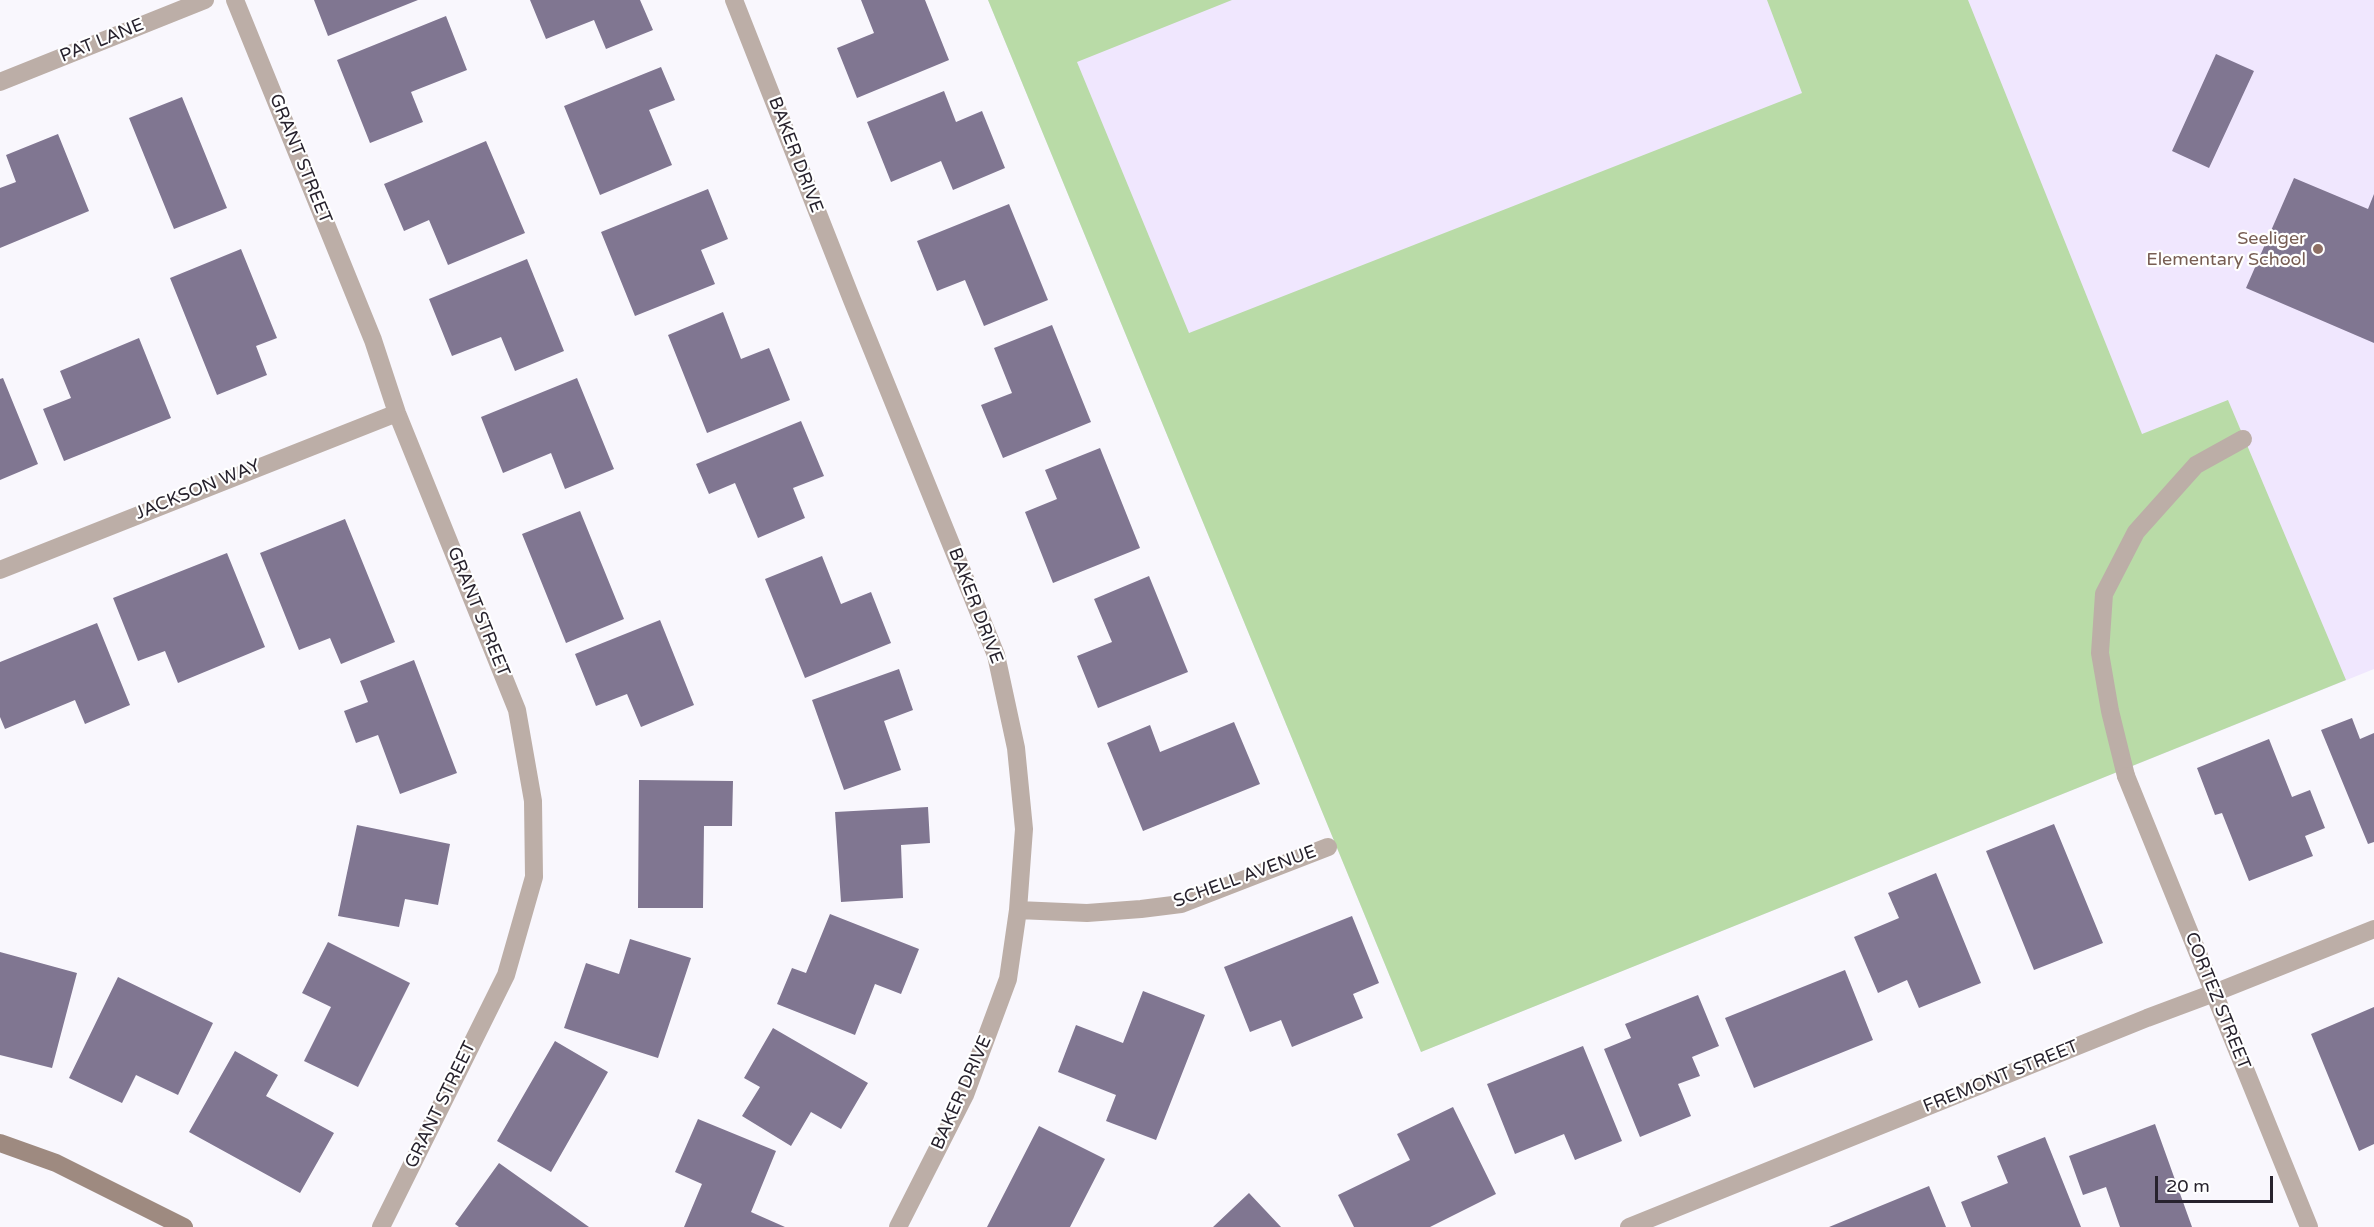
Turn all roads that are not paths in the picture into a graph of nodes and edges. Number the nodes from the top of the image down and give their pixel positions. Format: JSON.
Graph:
{"nodes":[{"id":1,"x":205,"y":0,"type":"edge"},
{"id":2,"x":235,"y":0,"type":"edge"},
{"id":3,"x":734,"y":0,"type":"edge"},
{"id":4,"x":0,"y":82,"type":"edge"},
{"id":5,"x":398,"y":412,"type":"junction"},
{"id":6,"x":2243,"y":439,"type":"dead end"},
{"id":7,"x":0,"y":570,"type":"edge"},
{"id":8,"x":1328,"y":848,"type":"dead end"},
{"id":9,"x":1018,"y":910,"type":"junction"},
{"id":10,"x":2374,"y":929,"type":"edge"},
{"id":11,"x":2214,"y":993,"type":"junction"},
{"id":12,"x":0,"y":1143,"type":"edge"},
{"id":13,"x":184,"y":1227,"type":"edge"},
{"id":14,"x":381,"y":1227,"type":"edge"},
{"id":15,"x":898,"y":1227,"type":"edge"},
{"id":16,"x":1629,"y":1227,"type":"edge"},
{"id":17,"x":2308,"y":1227,"type":"edge"}],
"edges":[{"from":1,"to":4,"type":"street","name":"PAT LANE"},
{"from":2,"to":5,"type":"street","name":"GRANT STREET"},
{"from":3,"to":9,"type":"street","name":"BAKER DRIVE"},
{"from":5,"to":7,"type":"street","name":"JACKSON WAY"},
{"from":5,"to":14,"type":"street","name":"GRANT STREET"},
{"from":6,"to":11,"type":"street","name":"CORTEZ STREET"},
{"from":8,"to":9,"type":"street","name":"SCHELL AVENUE"},
{"from":9,"to":15,"type":"street","name":"BAKER DRIVE"},
{"from":10,"to":11,"type":"street","name":"FREMONT STREET"},
{"from":11,"to":16,"type":"street","name":"FREMONT STREET"},
{"from":11,"to":17,"type":"street","name":"CORTEZ STREET"},
{"from":12,"to":13,"type":"street"}]}
